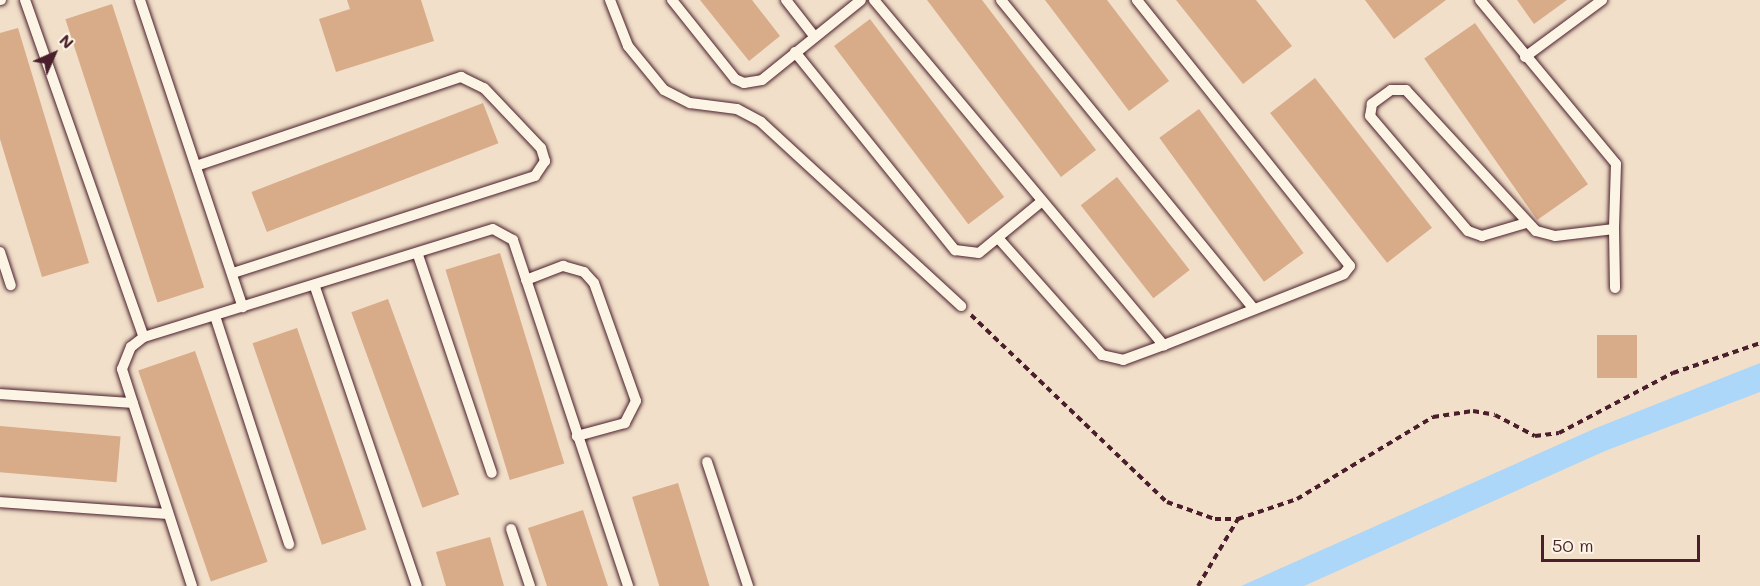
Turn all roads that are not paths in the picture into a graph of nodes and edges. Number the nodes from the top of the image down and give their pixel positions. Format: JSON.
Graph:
{"nodes":[{"id":1,"x":25,"y":0,"type":"edge"},
{"id":2,"x":140,"y":0,"type":"edge"},
{"id":3,"x":610,"y":0,"type":"edge"},
{"id":4,"x":672,"y":0,"type":"edge"},
{"id":5,"x":786,"y":0,"type":"edge"},
{"id":6,"x":861,"y":0,"type":"edge"},
{"id":7,"x":874,"y":0,"type":"edge"},
{"id":8,"x":1001,"y":0,"type":"edge"},
{"id":9,"x":1137,"y":0,"type":"edge"},
{"id":10,"x":1480,"y":0,"type":"edge"},
{"id":11,"x":1602,"y":0,"type":"edge"},
{"id":12,"x":814,"y":36,"type":"junction"},
{"id":13,"x":795,"y":52,"type":"junction"},
{"id":14,"x":1525,"y":57,"type":"junction"},
{"id":15,"x":196,"y":166,"type":"junction"},
{"id":16,"x":1042,"y":201,"type":"junction"},
{"id":17,"x":1526,"y":223,"type":"junction"},
{"id":18,"x":1614,"y":229,"type":"junction"},
{"id":19,"x":999,"y":239,"type":"junction"},
{"id":20,"x":0,"y":252,"type":"edge"},
{"id":21,"x":418,"y":255,"type":"junction"},
{"id":22,"x":232,"y":273,"type":"junction"},
{"id":23,"x":526,"y":280,"type":"junction"},
{"id":24,"x":11,"y":285,"type":"dead end"},
{"id":25,"x":315,"y":287,"type":"junction"},
{"id":26,"x":1615,"y":288,"type":"dead end"},
{"id":27,"x":961,"y":306,"type":"road end"},
{"id":28,"x":243,"y":308,"type":"junction"},
{"id":29,"x":1254,"y":309,"type":"junction"},
{"id":30,"x":215,"y":316,"type":"junction"},
{"id":31,"x":144,"y":337,"type":"junction"},
{"id":32,"x":1164,"y":345,"type":"junction"},
{"id":33,"x":0,"y":393,"type":"edge"},
{"id":34,"x":133,"y":403,"type":"junction"},
{"id":35,"x":578,"y":436,"type":"junction"},
{"id":36,"x":707,"y":462,"type":"dead end"},
{"id":37,"x":492,"y":473,"type":"dead end"},
{"id":38,"x":0,"y":502,"type":"edge"},
{"id":39,"x":167,"y":514,"type":"junction"},
{"id":40,"x":512,"y":529,"type":"dead end"},
{"id":41,"x":289,"y":544,"type":"dead end"},
{"id":42,"x":192,"y":586,"type":"edge"},
{"id":43,"x":417,"y":586,"type":"edge"},
{"id":44,"x":530,"y":586,"type":"edge"},
{"id":45,"x":628,"y":586,"type":"edge"},
{"id":46,"x":748,"y":586,"type":"edge"}],
"edges":[{"from":1,"to":31,"type":"lane"},
{"from":2,"to":15,"type":"lane"},
{"from":3,"to":27,"type":"lane"},
{"from":4,"to":13,"type":"lane"},
{"from":5,"to":12,"type":"lane"},
{"from":6,"to":12,"type":"lane"},
{"from":7,"to":16,"type":"lane"},
{"from":8,"to":29,"type":"lane"},
{"from":9,"to":29,"type":"lane"},
{"from":10,"to":14,"type":"lane"},
{"from":11,"to":14,"type":"lane"},
{"from":12,"to":13,"type":"lane"},
{"from":13,"to":19,"type":"lane"},
{"from":14,"to":18,"type":"lane"},
{"from":15,"to":22,"type":"lane"},
{"from":15,"to":22,"type":"lane"},
{"from":16,"to":19,"type":"lane"},
{"from":16,"to":32,"type":"lane"},
{"from":17,"to":17,"type":"lane"},
{"from":17,"to":18,"type":"lane"},
{"from":18,"to":26,"type":"lane"},
{"from":19,"to":32,"type":"lane"},
{"from":20,"to":24,"type":"lane"},
{"from":21,"to":23,"type":"lane"},
{"from":21,"to":25,"type":"lane"},
{"from":21,"to":37,"type":"lane"},
{"from":22,"to":28,"type":"lane"},
{"from":23,"to":35,"type":"lane"},
{"from":23,"to":35,"type":"lane"},
{"from":25,"to":28,"type":"lane"},
{"from":25,"to":43,"type":"lane"},
{"from":28,"to":30,"type":"lane"},
{"from":29,"to":32,"type":"lane"},
{"from":30,"to":31,"type":"lane"},
{"from":30,"to":41,"type":"lane"},
{"from":31,"to":34,"type":"lane"},
{"from":33,"to":34,"type":"lane"},
{"from":34,"to":39,"type":"lane"},
{"from":35,"to":45,"type":"lane"},
{"from":36,"to":46,"type":"lane"},
{"from":38,"to":39,"type":"lane"},
{"from":39,"to":42,"type":"lane"},
{"from":40,"to":44,"type":"lane"}]}
